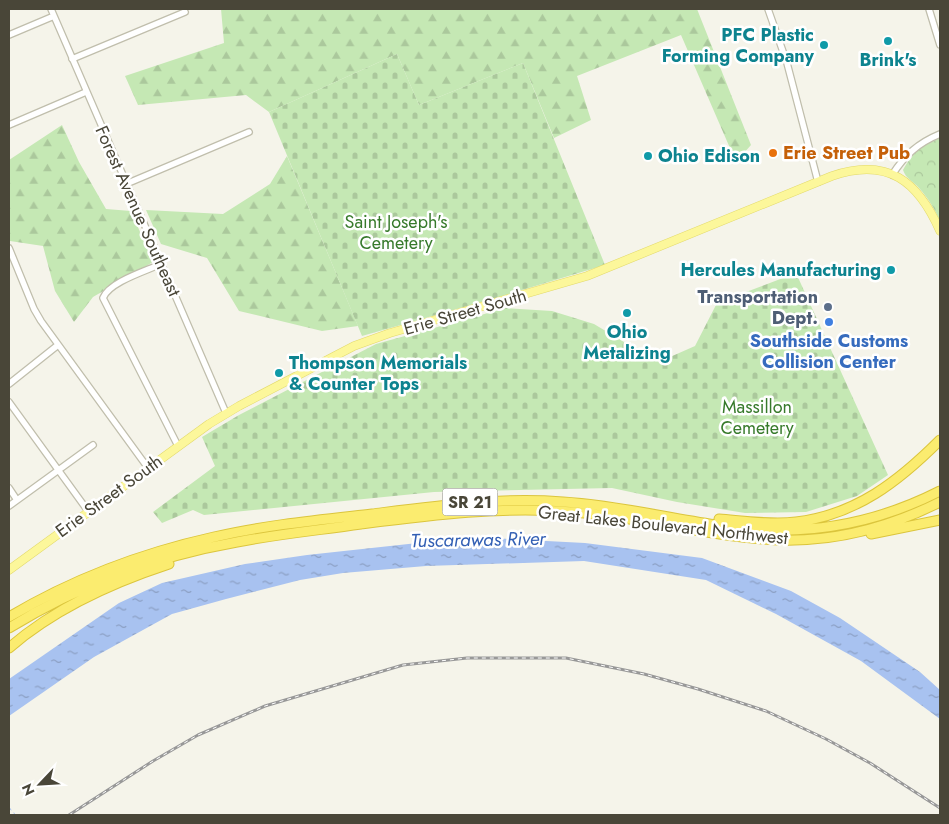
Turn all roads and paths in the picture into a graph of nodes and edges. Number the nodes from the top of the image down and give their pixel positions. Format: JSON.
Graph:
{"nodes":[{"id":1,"x":51,"y":9,"type":"edge"},
{"id":2,"x":768,"y":9,"type":"edge"},
{"id":3,"x":929,"y":9,"type":"edge"},
{"id":4,"x":184,"y":12,"type":"dead end"},
{"id":5,"x":54,"y":16,"type":"junction"},
{"id":6,"x":9,"y":35,"type":"edge"},
{"id":7,"x":940,"y":45,"type":"edge"},
{"id":8,"x":72,"y":59,"type":"junction"},
{"id":9,"x":86,"y":92,"type":"junction"},
{"id":10,"x":9,"y":125,"type":"edge"},
{"id":11,"x":250,"y":132,"type":"dead end"},
{"id":12,"x":940,"y":134,"type":"edge"},
{"id":13,"x":892,"y":175,"type":"junction"},
{"id":14,"x":818,"y":182,"type":"junction"},
{"id":15,"x":126,"y":184,"type":"junction"},
{"id":16,"x":940,"y":231,"type":"edge"},
{"id":17,"x":9,"y":248,"type":"edge"},
{"id":18,"x":161,"y":264,"type":"junction"},
{"id":19,"x":58,"y":344,"type":"junction"},
{"id":20,"x":9,"y":384,"type":"edge"},
{"id":21,"x":9,"y":402,"type":"edge"},
{"id":22,"x":226,"y":413,"type":"junction"},
{"id":23,"x":940,"y":440,"type":"edge"},
{"id":24,"x":93,"y":445,"type":"dead end"},
{"id":25,"x":178,"y":446,"type":"junction"},
{"id":26,"x":148,"y":468,"type":"junction"},
{"id":27,"x":58,"y":469,"type":"junction"},
{"id":28,"x":9,"y":488,"type":"edge"},
{"id":29,"x":940,"y":492,"type":"edge"},
{"id":30,"x":18,"y":500,"type":"junction"},
{"id":31,"x":940,"y":502,"type":"edge"},
{"id":32,"x":9,"y":506,"type":"edge"},
{"id":33,"x":88,"y":511,"type":"junction"},
{"id":34,"x":665,"y":515,"type":"junction"},
{"id":35,"x":940,"y":520,"type":"edge"},
{"id":36,"x":720,"y":534,"type":"junction"},
{"id":37,"x":236,"y":542,"type":"junction"},
{"id":38,"x":9,"y":570,"type":"edge"},
{"id":39,"x":9,"y":617,"type":"edge"},
{"id":40,"x":9,"y":628,"type":"edge"},
{"id":41,"x":9,"y":648,"type":"edge"}],
"edges":[{"from":1,"to":5,"type":"street","name":"Forest Avenue Southeast"},
{"from":2,"to":14,"type":"street"},
{"from":3,"to":7,"type":"street"},
{"from":4,"to":8,"type":"street"},
{"from":5,"to":6,"type":"street"},
{"from":5,"to":8,"type":"street","name":"Forest Avenue Southeast"},
{"from":8,"to":9,"type":"street","name":"Forest Avenue Southeast"},
{"from":9,"to":10,"type":"street"},
{"from":9,"to":15,"type":"street","name":"Forest Avenue Southeast"},
{"from":11,"to":15,"type":"street"},
{"from":12,"to":13,"type":"street"},
{"from":13,"to":14,"type":"main road","name":"Erie Street South"},
{"from":13,"to":16,"type":"main road","name":"Erie Street South"},
{"from":14,"to":22,"type":"main road","name":"Erie Street South"},
{"from":15,"to":18,"type":"street","name":"Forest Avenue Southeast"},
{"from":17,"to":19,"type":"street"},
{"from":18,"to":22,"type":"street","name":"Forest Avenue Southeast"},
{"from":18,"to":25,"type":"street"},
{"from":19,"to":20,"type":"street"},
{"from":19,"to":26,"type":"street"},
{"from":21,"to":27,"type":"street"},
{"from":22,"to":25,"type":"main road","name":"Erie Street South"},
{"from":23,"to":34,"type":"highway"},
{"from":24,"to":27,"type":"street"},
{"from":25,"to":26,"type":"main road","name":"Erie Street South"},
{"from":26,"to":33,"type":"main road","name":"Erie Street South"},
{"from":27,"to":30,"type":"street"},
{"from":27,"to":33,"type":"street"},
{"from":28,"to":30,"type":"street"},
{"from":29,"to":34,"type":"highway","name":"Great Lakes Boulevard Northwest","number":"SR 21"},
{"from":30,"to":32,"type":"street"},
{"from":31,"to":36,"type":"highway","name":"Great Lakes Boulevard Northwest","number":"SR 21"},
{"from":33,"to":38,"type":"main road","name":"Erie Street South"},
{"from":34,"to":39,"type":"highway","name":"Great Lakes Boulevard Northwest","number":"SR 21"},
{"from":35,"to":36,"type":"highway"},
{"from":36,"to":37,"type":"highway","name":"Great Lakes Boulevard Northwest","number":"SR 21"},
{"from":37,"to":40,"type":"highway","name":"Great Lakes Boulevard Northwest","number":"SR 21"},
{"from":37,"to":41,"type":"highway"}]}
